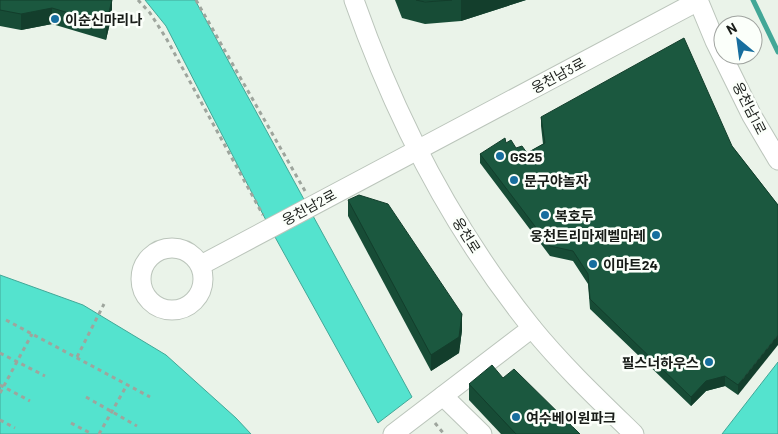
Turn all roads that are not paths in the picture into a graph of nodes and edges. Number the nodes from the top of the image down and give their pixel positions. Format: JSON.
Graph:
{"nodes":[{"id":1,"x":354,"y":0,"type":"edge"},
{"id":2,"x":698,"y":1,"type":"edge"},
{"id":3,"x":418,"y":149,"type":"junction"},
{"id":4,"x":778,"y":160,"type":"edge"},
{"id":5,"x":201,"y":265,"type":"dead end"},
{"id":6,"x":532,"y":328,"type":"junction"},
{"id":7,"x":443,"y":396,"type":"junction"},
{"id":8,"x":392,"y":434,"type":"edge"},
{"id":9,"x":482,"y":434,"type":"edge"},
{"id":10,"x":634,"y":434,"type":"edge"}],
"edges":[{"from":1,"to":3,"type":"street","name":"웅천로"},
{"from":2,"to":3,"type":"street","name":"웅천남3로"},
{"from":2,"to":4,"type":"street","name":"웅천남1로"},
{"from":3,"to":5,"type":"street","name":"웅천남2로"},
{"from":3,"to":6,"type":"street","name":"웅천로"},
{"from":6,"to":7,"type":"street"},
{"from":6,"to":10,"type":"street","name":"웅천로"},
{"from":7,"to":8,"type":"street"},
{"from":7,"to":9,"type":"street"}]}
